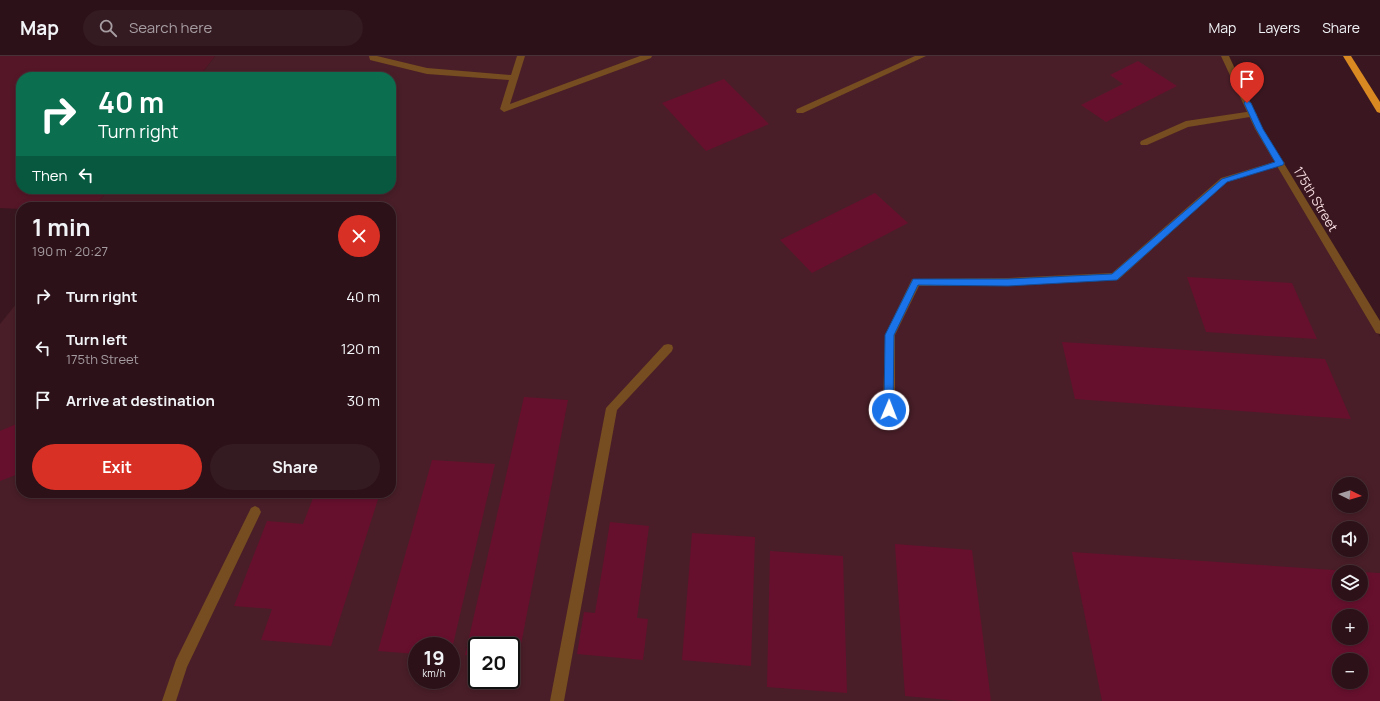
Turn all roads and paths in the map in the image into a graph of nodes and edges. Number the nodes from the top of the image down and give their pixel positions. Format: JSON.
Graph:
{"nodes":[{"id":1,"x":373,"y":56,"type":"edge"},
{"id":2,"x":521,"y":56,"type":"edge"},
{"id":3,"x":648,"y":56,"type":"edge"},
{"id":4,"x":922,"y":56,"type":"edge"},
{"id":5,"x":1225,"y":56,"type":"edge"},
{"id":6,"x":1347,"y":56,"type":"edge"},
{"id":7,"x":514,"y":78,"type":"junction"},
{"id":8,"x":1380,"y":110,"type":"edge"},
{"id":9,"x":800,"y":111,"type":"dead end"},
{"id":10,"x":1253,"y":114,"type":"junction"},
{"id":11,"x":1144,"y":143,"type":"dead end"},
{"id":12,"x":1280,"y":163,"type":"junction"},
{"id":13,"x":1380,"y":330,"type":"edge"},
{"id":14,"x":668,"y":348,"type":"dead end"},
{"id":15,"x":889,"y":410,"type":"dead end"},
{"id":16,"x":255,"y":512,"type":"dead end"},
{"id":17,"x":169,"y":701,"type":"edge"},
{"id":18,"x":557,"y":701,"type":"edge"}],
"edges":[{"from":1,"to":7,"type":"street"},
{"from":2,"to":7,"type":"street"},
{"from":3,"to":7,"type":"street"},
{"from":4,"to":9,"type":"street"},
{"from":5,"to":10,"type":"street","name":"175th Street"},
{"from":6,"to":8,"type":"highway"},
{"from":10,"to":11,"type":"street"},
{"from":10,"to":12,"type":"street","name":"175th Street"},
{"from":12,"to":13,"type":"street","name":"175th Street"},
{"from":12,"to":15,"type":"street"},
{"from":14,"to":18,"type":"street"},
{"from":16,"to":17,"type":"street"}]}
